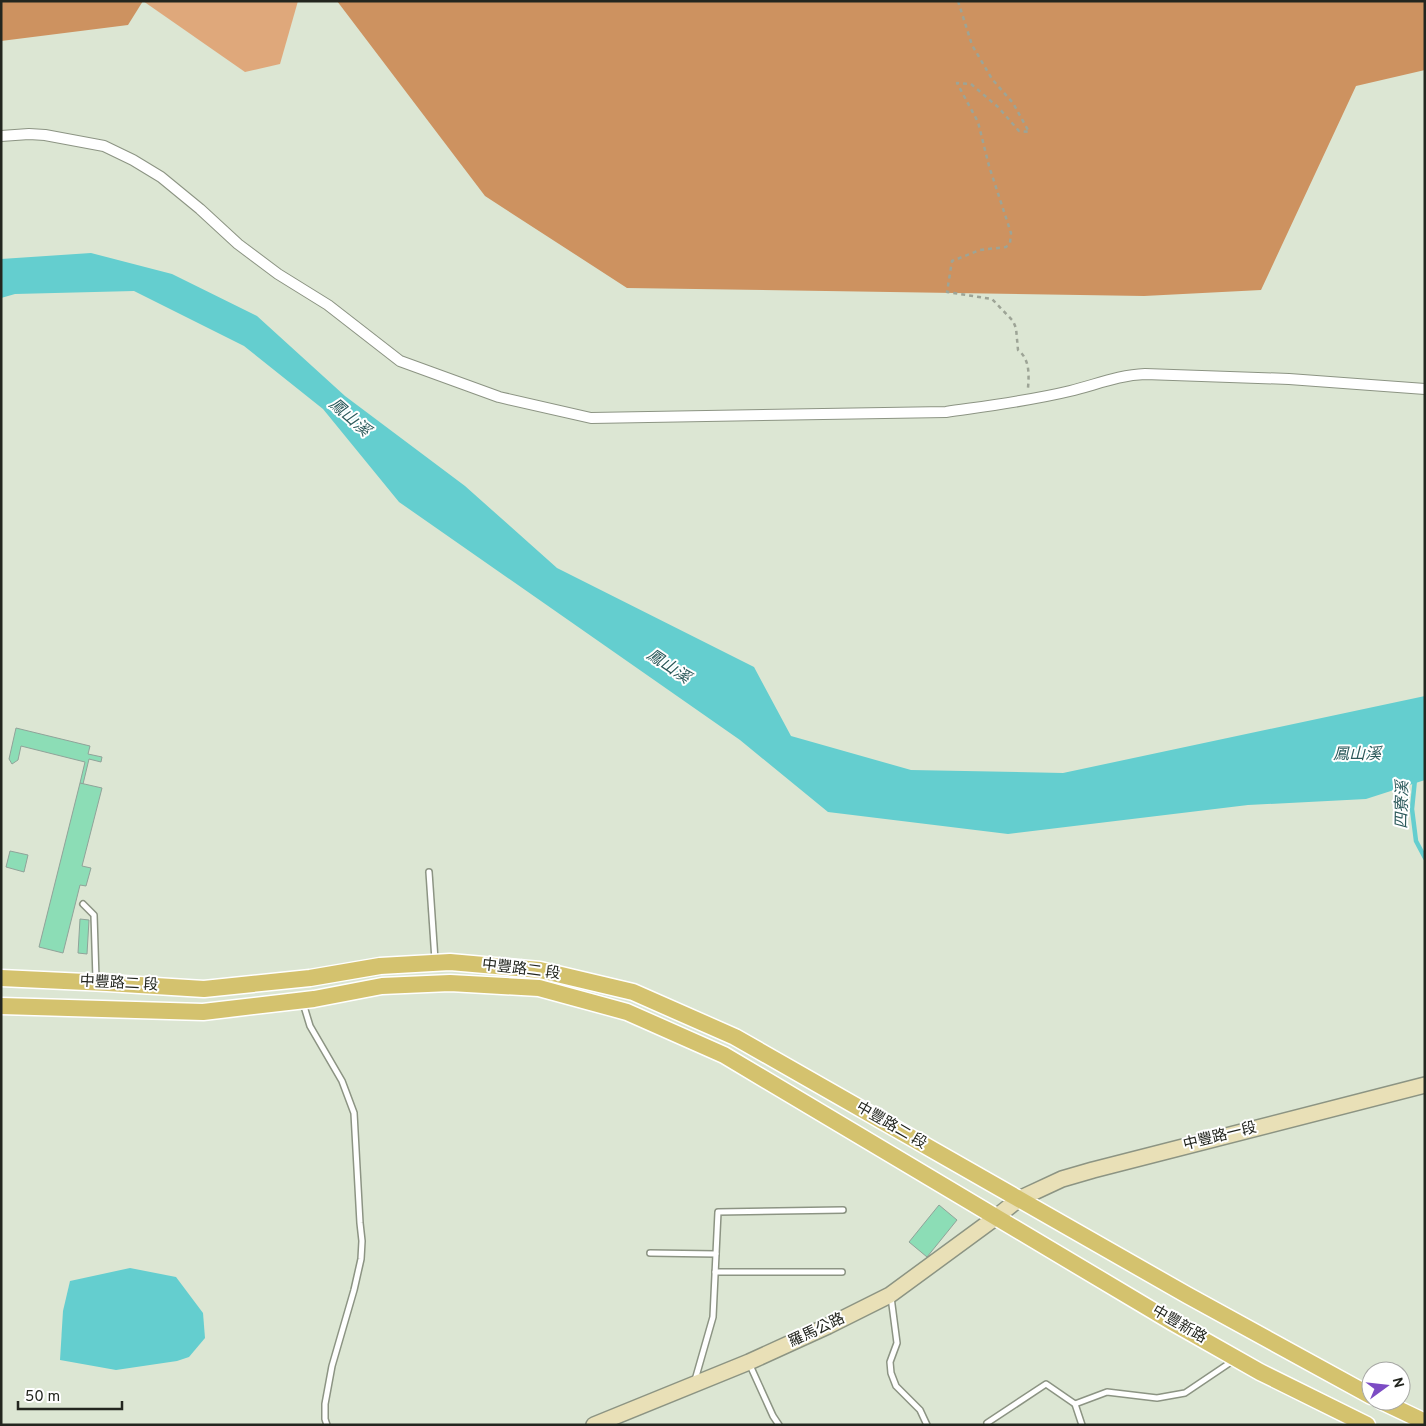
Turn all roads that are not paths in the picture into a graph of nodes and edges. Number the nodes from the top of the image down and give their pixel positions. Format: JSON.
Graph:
{"nodes":[{"id":1,"x":1,"y":136,"type":"edge"},
{"id":2,"x":1425,"y":389,"type":"edge"},
{"id":3,"x":429,"y":872,"type":"dead end"},
{"id":4,"x":83,"y":904,"type":"dead end"},
{"id":5,"x":435,"y":963,"type":"junction"},
{"id":6,"x":523,"y":968,"type":"junction"},
{"id":7,"x":1,"y":978,"type":"edge"},
{"id":8,"x":291,"y":980,"type":"junction"},
{"id":9,"x":96,"y":982,"type":"junction"},
{"id":10,"x":520,"y":988,"type":"junction"},
{"id":11,"x":298,"y":1001,"type":"junction"},
{"id":12,"x":2,"y":1008,"type":"edge"},
{"id":13,"x":1425,"y":1085,"type":"edge"},
{"id":14,"x":1019,"y":1199,"type":"junction"},
{"id":15,"x":843,"y":1210,"type":"dead end"},
{"id":16,"x":995,"y":1218,"type":"junction"},
{"id":17,"x":650,"y":1253,"type":"dead end"},
{"id":18,"x":716,"y":1254,"type":"junction"},
{"id":19,"x":715,"y":1272,"type":"junction"},
{"id":20,"x":842,"y":1272,"type":"dead end"},
{"id":21,"x":890,"y":1295,"type":"junction"},
{"id":22,"x":1236,"y":1358,"type":"junction"},
{"id":23,"x":749,"y":1362,"type":"junction"},
{"id":24,"x":694,"y":1383,"type":"junction"},
{"id":25,"x":1361,"y":1391,"type":"edge"},
{"id":26,"x":1075,"y":1404,"type":"junction"},
{"id":27,"x":1402,"y":1411,"type":"edge"},
{"id":28,"x":1425,"y":1422,"type":"edge"},
{"id":29,"x":987,"y":1423,"type":"dead end"},
{"id":30,"x":327,"y":1425,"type":"edge"},
{"id":31,"x":594,"y":1425,"type":"edge"},
{"id":32,"x":779,"y":1425,"type":"edge"},
{"id":33,"x":927,"y":1425,"type":"edge"},
{"id":34,"x":1082,"y":1425,"type":"edge"},
{"id":35,"x":1367,"y":1425,"type":"edge"}],
"edges":[{"from":1,"to":2,"type":"street"},
{"from":3,"to":5,"type":"lane"},
{"from":4,"to":9,"type":"lane"},
{"from":5,"to":6,"type":"main road","name":"中豐路二 段"},
{"from":5,"to":8,"type":"main road","name":"中豐路二 段"},
{"from":6,"to":10,"type":"main road"},
{"from":6,"to":14,"type":"main road","name":"中豐路二 段"},
{"from":7,"to":9,"type":"main road","name":"中豐路二 段"},
{"from":8,"to":9,"type":"main road","name":"中豐路二 段"},
{"from":8,"to":11,"type":"main road"},
{"from":10,"to":11,"type":"main road","name":"中豐路二 段"},
{"from":10,"to":16,"type":"main road","name":"中豐路二 段"},
{"from":11,"to":12,"type":"main road","name":"中豐路二 段"},
{"from":11,"to":30,"type":"lane"},
{"from":13,"to":14,"type":"main road","name":"中豐路一段"},
{"from":14,"to":16,"type":"main road","name":"羅馬公路"},
{"from":14,"to":25,"type":"main road","name":"中豐新路"},
{"from":15,"to":18,"type":"lane"},
{"from":16,"to":21,"type":"main road","name":"羅馬公路"},
{"from":16,"to":22,"type":"main road","name":"中豐新路"},
{"from":17,"to":18,"type":"lane"},
{"from":18,"to":19,"type":"lane"},
{"from":19,"to":20,"type":"lane"},
{"from":19,"to":24,"type":"lane"},
{"from":21,"to":23,"type":"main road","name":"羅馬公路"},
{"from":21,"to":33,"type":"lane"},
{"from":22,"to":26,"type":"lane"},
{"from":22,"to":35,"type":"main road","name":"中豐新路"},
{"from":23,"to":24,"type":"main road","name":"羅馬公路"},
{"from":23,"to":32,"type":"lane"},
{"from":24,"to":31,"type":"main road","name":"羅馬公路"},
{"from":26,"to":29,"type":"lane"},
{"from":26,"to":34,"type":"lane"},
{"from":27,"to":28,"type":"main road"}]}
